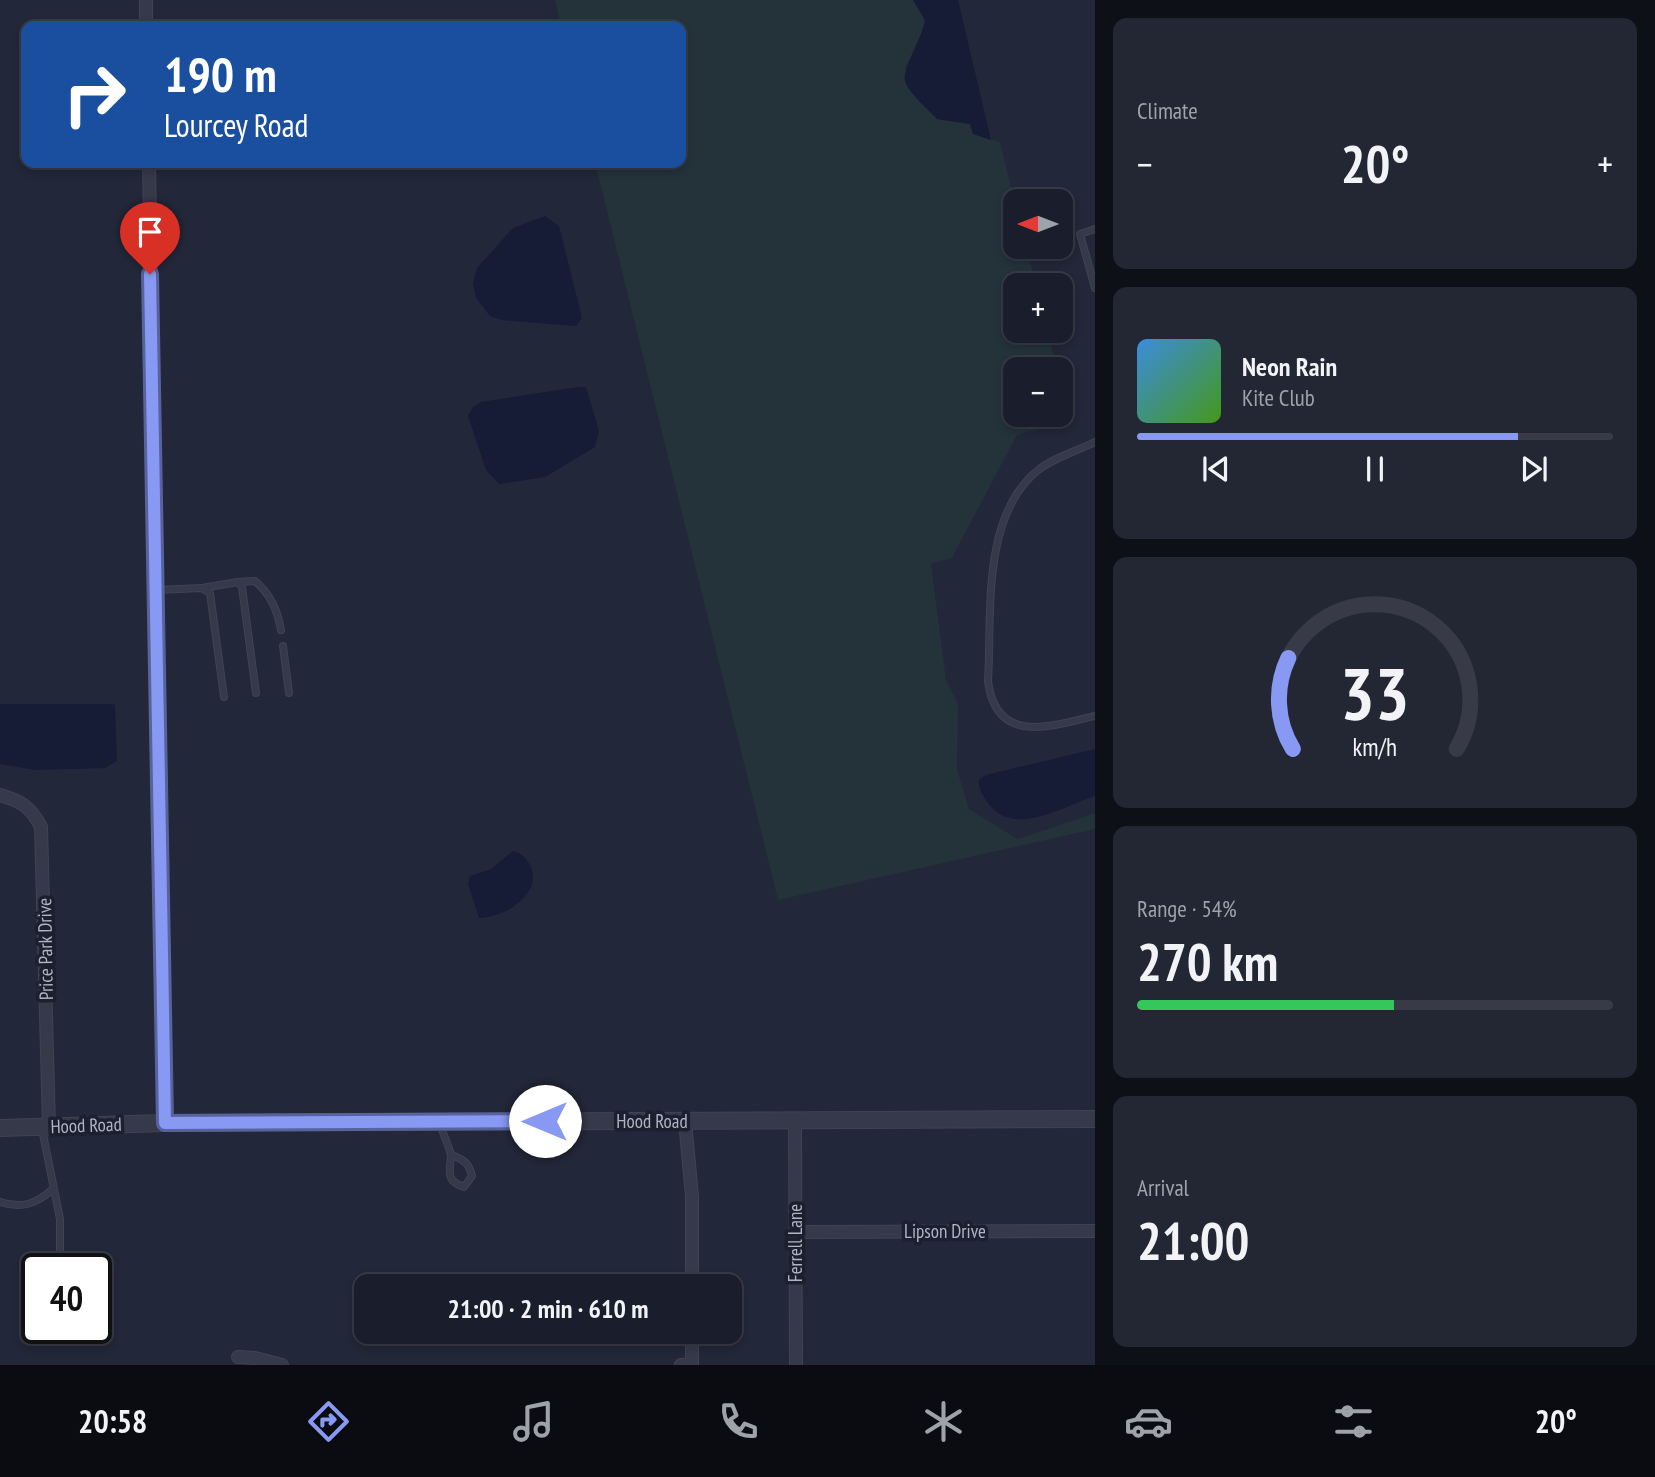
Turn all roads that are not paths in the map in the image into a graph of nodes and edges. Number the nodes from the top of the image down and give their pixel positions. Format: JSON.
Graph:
{"nodes":[{"id":1,"x":146,"y":0,"type":"edge"},
{"id":2,"x":146,"y":21,"type":"edge"},
{"id":3,"x":149,"y":168,"type":"edge"},
{"id":4,"x":1095,"y":229,"type":"edge"},
{"id":5,"x":1095,"y":288,"type":"edge"},
{"id":6,"x":1095,"y":442,"type":"edge"},
{"id":7,"x":238,"y":582,"type":"junction"},
{"id":8,"x":202,"y":588,"type":"junction"},
{"id":9,"x":156,"y":590,"type":"junction"},
{"id":10,"x":281,"y":630,"type":"dead end"},
{"id":11,"x":282,"y":646,"type":"dead end"},
{"id":12,"x":256,"y":693,"type":"dead end"},
{"id":13,"x":289,"y":693,"type":"dead end"},
{"id":14,"x":224,"y":697,"type":"dead end"},
{"id":15,"x":1095,"y":716,"type":"edge"},
{"id":16,"x":0,"y":795,"type":"edge"},
{"id":17,"x":1095,"y":1119,"type":"edge"},
{"id":18,"x":440,"y":1121,"type":"junction"},
{"id":19,"x":685,"y":1121,"type":"junction"},
{"id":20,"x":795,"y":1121,"type":"junction"},
{"id":21,"x":165,"y":1123,"type":"junction"},
{"id":22,"x":45,"y":1127,"type":"junction"},
{"id":23,"x":0,"y":1128,"type":"edge"},
{"id":24,"x":452,"y":1155,"type":"junction"},
{"id":25,"x":53,"y":1189,"type":"junction"},
{"id":26,"x":0,"y":1202,"type":"edge"},
{"id":27,"x":1095,"y":1231,"type":"edge"},
{"id":28,"x":795,"y":1232,"type":"junction"},
{"id":29,"x":61,"y":1253,"type":"edge"},
{"id":30,"x":692,"y":1274,"type":"edge"},
{"id":31,"x":692,"y":1344,"type":"edge"},
{"id":32,"x":238,"y":1357,"type":"dead end"},
{"id":33,"x":692,"y":1364,"type":"edge"},
{"id":34,"x":282,"y":1365,"type":"edge"},
{"id":35,"x":681,"y":1365,"type":"edge"},
{"id":36,"x":796,"y":1365,"type":"edge"}],
"edges":[{"from":1,"to":2,"type":"street"},
{"from":3,"to":9,"type":"street"},
{"from":4,"to":5,"type":"lane"},
{"from":6,"to":15,"type":"lane"},
{"from":7,"to":8,"type":"lane"},
{"from":7,"to":10,"type":"lane"},
{"from":7,"to":12,"type":"lane"},
{"from":8,"to":9,"type":"lane"},
{"from":8,"to":14,"type":"lane"},
{"from":9,"to":21,"type":"street"},
{"from":11,"to":13,"type":"lane"},
{"from":16,"to":22,"type":"street","name":"Price Park Drive"},
{"from":17,"to":20,"type":"street","name":"Hood Road"},
{"from":18,"to":19,"type":"street","name":"Hood Road"},
{"from":18,"to":21,"type":"street","name":"Hood Road"},
{"from":18,"to":24,"type":"lane"},
{"from":19,"to":20,"type":"street","name":"Hood Road"},
{"from":19,"to":30,"type":"street"},
{"from":20,"to":28,"type":"street","name":"Ferrell Lane"},
{"from":21,"to":22,"type":"street","name":"Hood Road"},
{"from":22,"to":23,"type":"street","name":"Hood Road"},
{"from":22,"to":25,"type":"lane"},
{"from":24,"to":24,"type":"lane"},
{"from":25,"to":26,"type":"lane"},
{"from":25,"to":29,"type":"lane"},
{"from":27,"to":28,"type":"street","name":"Lipson Drive"},
{"from":28,"to":36,"type":"street","name":"Ferrell Lane"},
{"from":31,"to":33,"type":"street"},
{"from":32,"to":34,"type":"street"},
{"from":33,"to":35,"type":"street"}]}
